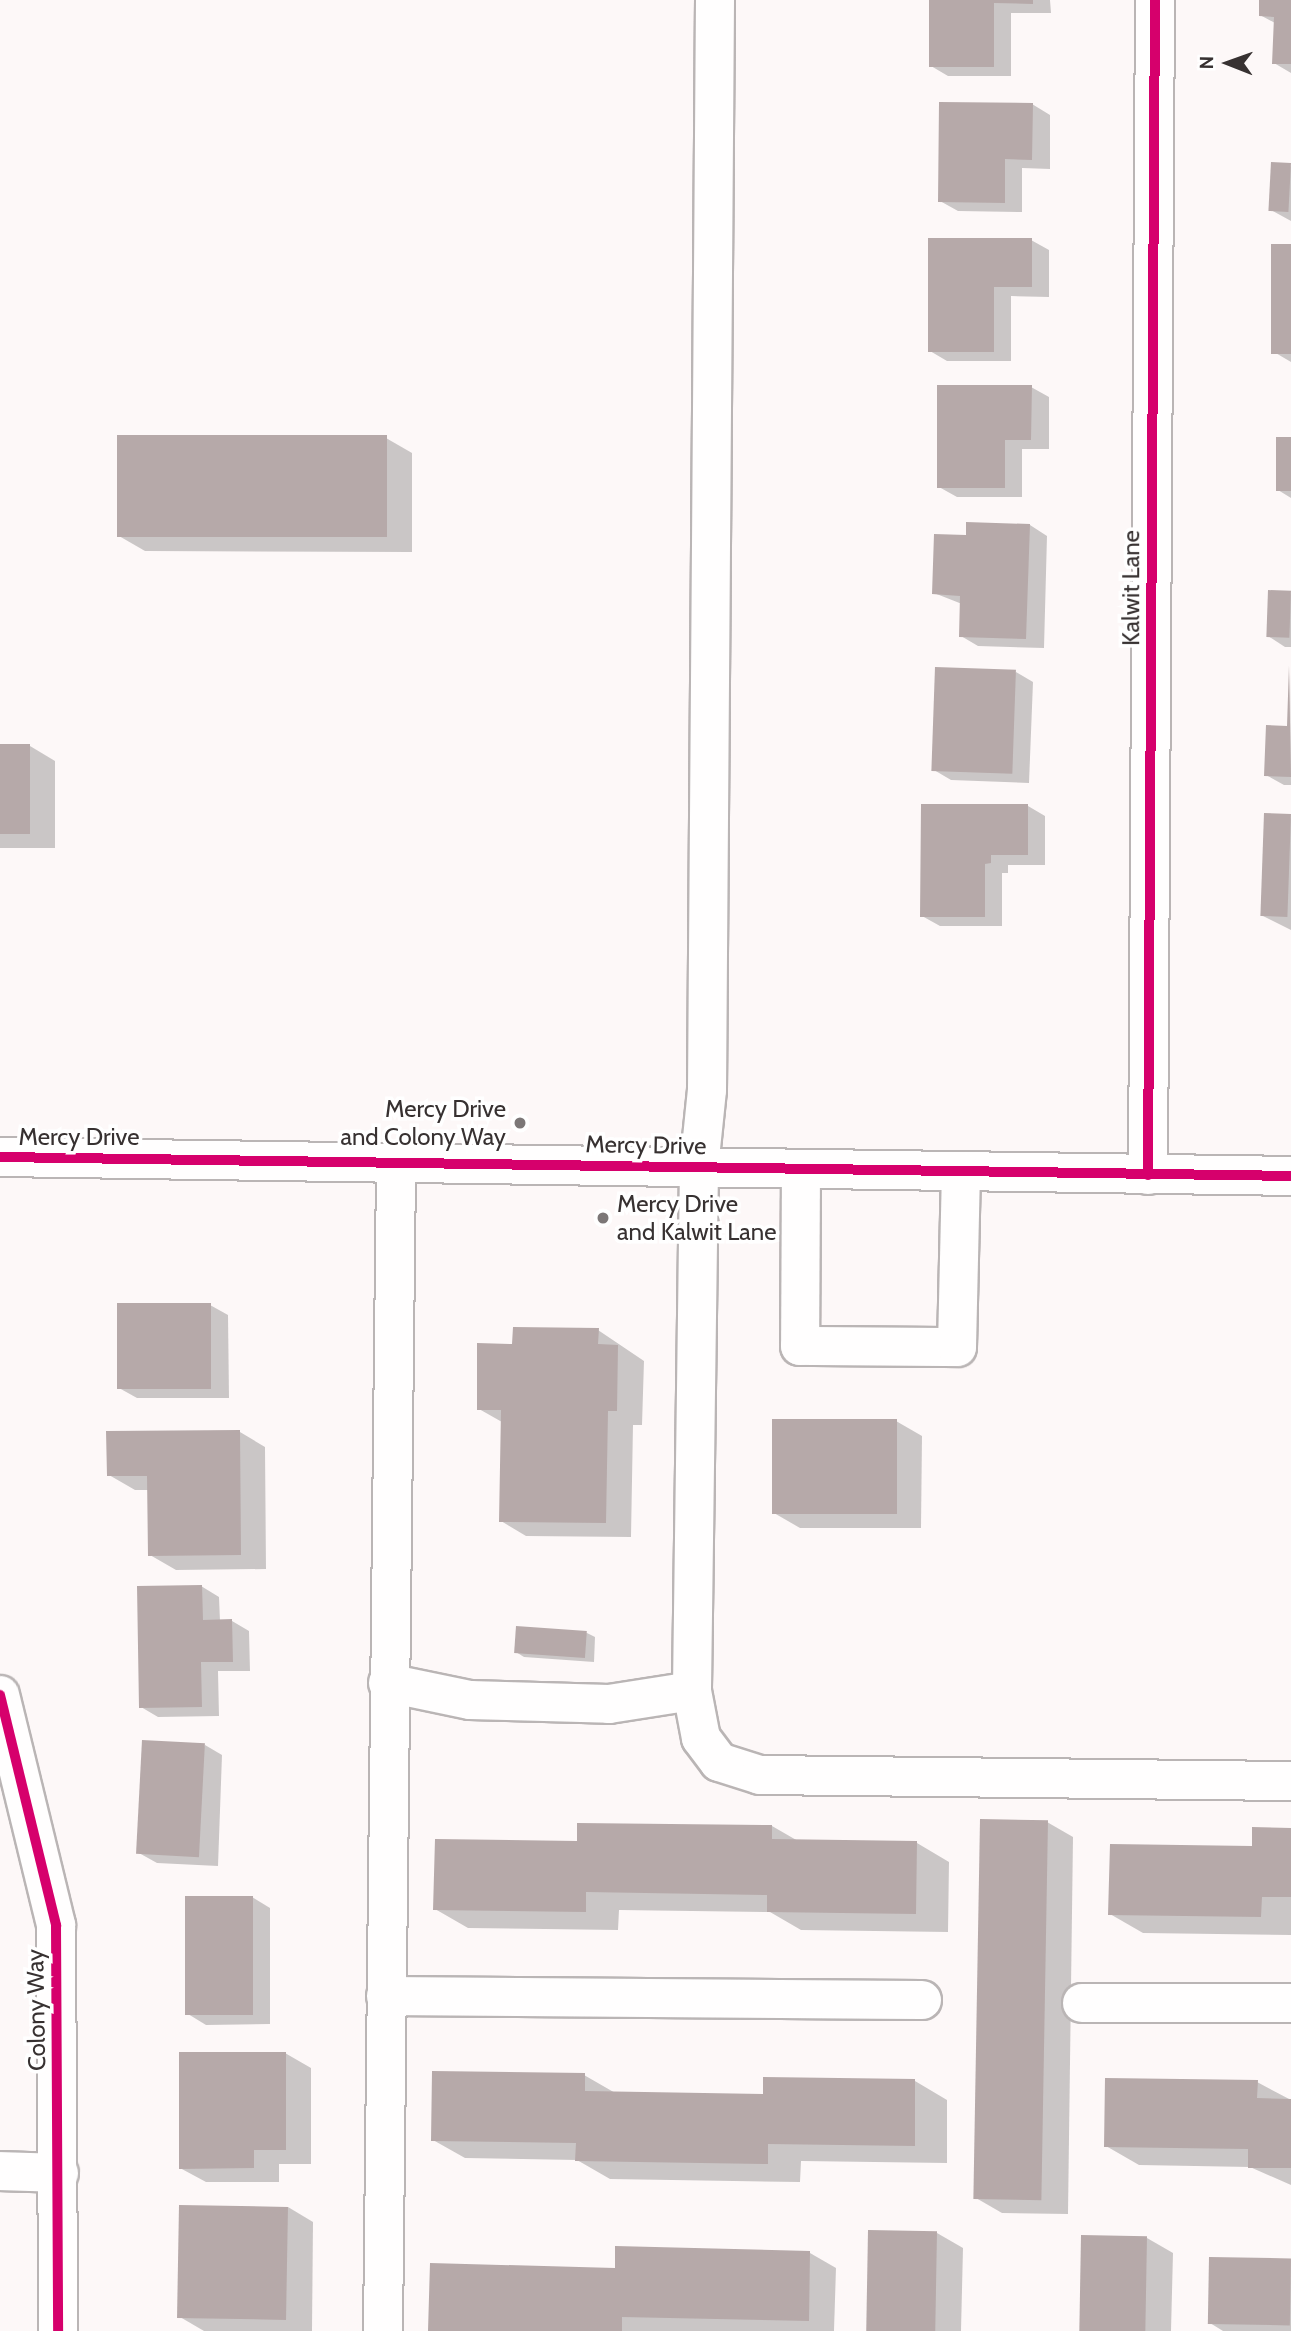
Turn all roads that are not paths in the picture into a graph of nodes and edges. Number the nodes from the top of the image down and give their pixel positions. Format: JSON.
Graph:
{"nodes":[{"id":1,"x":715,"y":0,"type":"edge"},
{"id":2,"x":1155,"y":0,"type":"edge"},
{"id":3,"x":0,"y":1157,"type":"edge"},
{"id":4,"x":396,"y":1162,"type":"junction"},
{"id":5,"x":699,"y":1167,"type":"junction"},
{"id":6,"x":801,"y":1169,"type":"junction"},
{"id":7,"x":961,"y":1172,"type":"junction"},
{"id":8,"x":1148,"y":1175,"type":"junction"},
{"id":9,"x":1291,"y":1176,"type":"edge"},
{"id":10,"x":388,"y":1683,"type":"junction"},
{"id":11,"x":692,"y":1691,"type":"junction"},
{"id":12,"x":0,"y":1695,"type":"edge"},
{"id":13,"x":1291,"y":1781,"type":"edge"},
{"id":14,"x":386,"y":1996,"type":"junction"},
{"id":15,"x":922,"y":2000,"type":"dead end"},
{"id":16,"x":1082,"y":2003,"type":"dead end"},
{"id":17,"x":1291,"y":2003,"type":"edge"},
{"id":18,"x":0,"y":2171,"type":"edge"},
{"id":19,"x":59,"y":2173,"type":"junction"},
{"id":20,"x":58,"y":2331,"type":"edge"},
{"id":21,"x":383,"y":2331,"type":"edge"}],
"edges":[{"from":1,"to":5,"type":"street"},
{"from":2,"to":8,"type":"street","name":"Kalwit Lane"},
{"from":3,"to":4,"type":"street","name":"Mercy Drive"},
{"from":4,"to":5,"type":"street","name":"Mercy Drive"},
{"from":4,"to":10,"type":"street"},
{"from":5,"to":6,"type":"street","name":"Mercy Drive"},
{"from":5,"to":11,"type":"street"},
{"from":6,"to":7,"type":"street","name":"Mercy Drive"},
{"from":6,"to":7,"type":"street"},
{"from":7,"to":8,"type":"street","name":"Mercy Drive"},
{"from":8,"to":9,"type":"street","name":"Mercy Drive"},
{"from":10,"to":11,"type":"street"},
{"from":10,"to":14,"type":"street"},
{"from":11,"to":13,"type":"street"},
{"from":12,"to":19,"type":"street","name":"Colony Way"},
{"from":14,"to":15,"type":"street"},
{"from":14,"to":21,"type":"street"},
{"from":16,"to":17,"type":"street"},
{"from":18,"to":19,"type":"street"},
{"from":19,"to":20,"type":"street","name":"Colony Way"}]}
